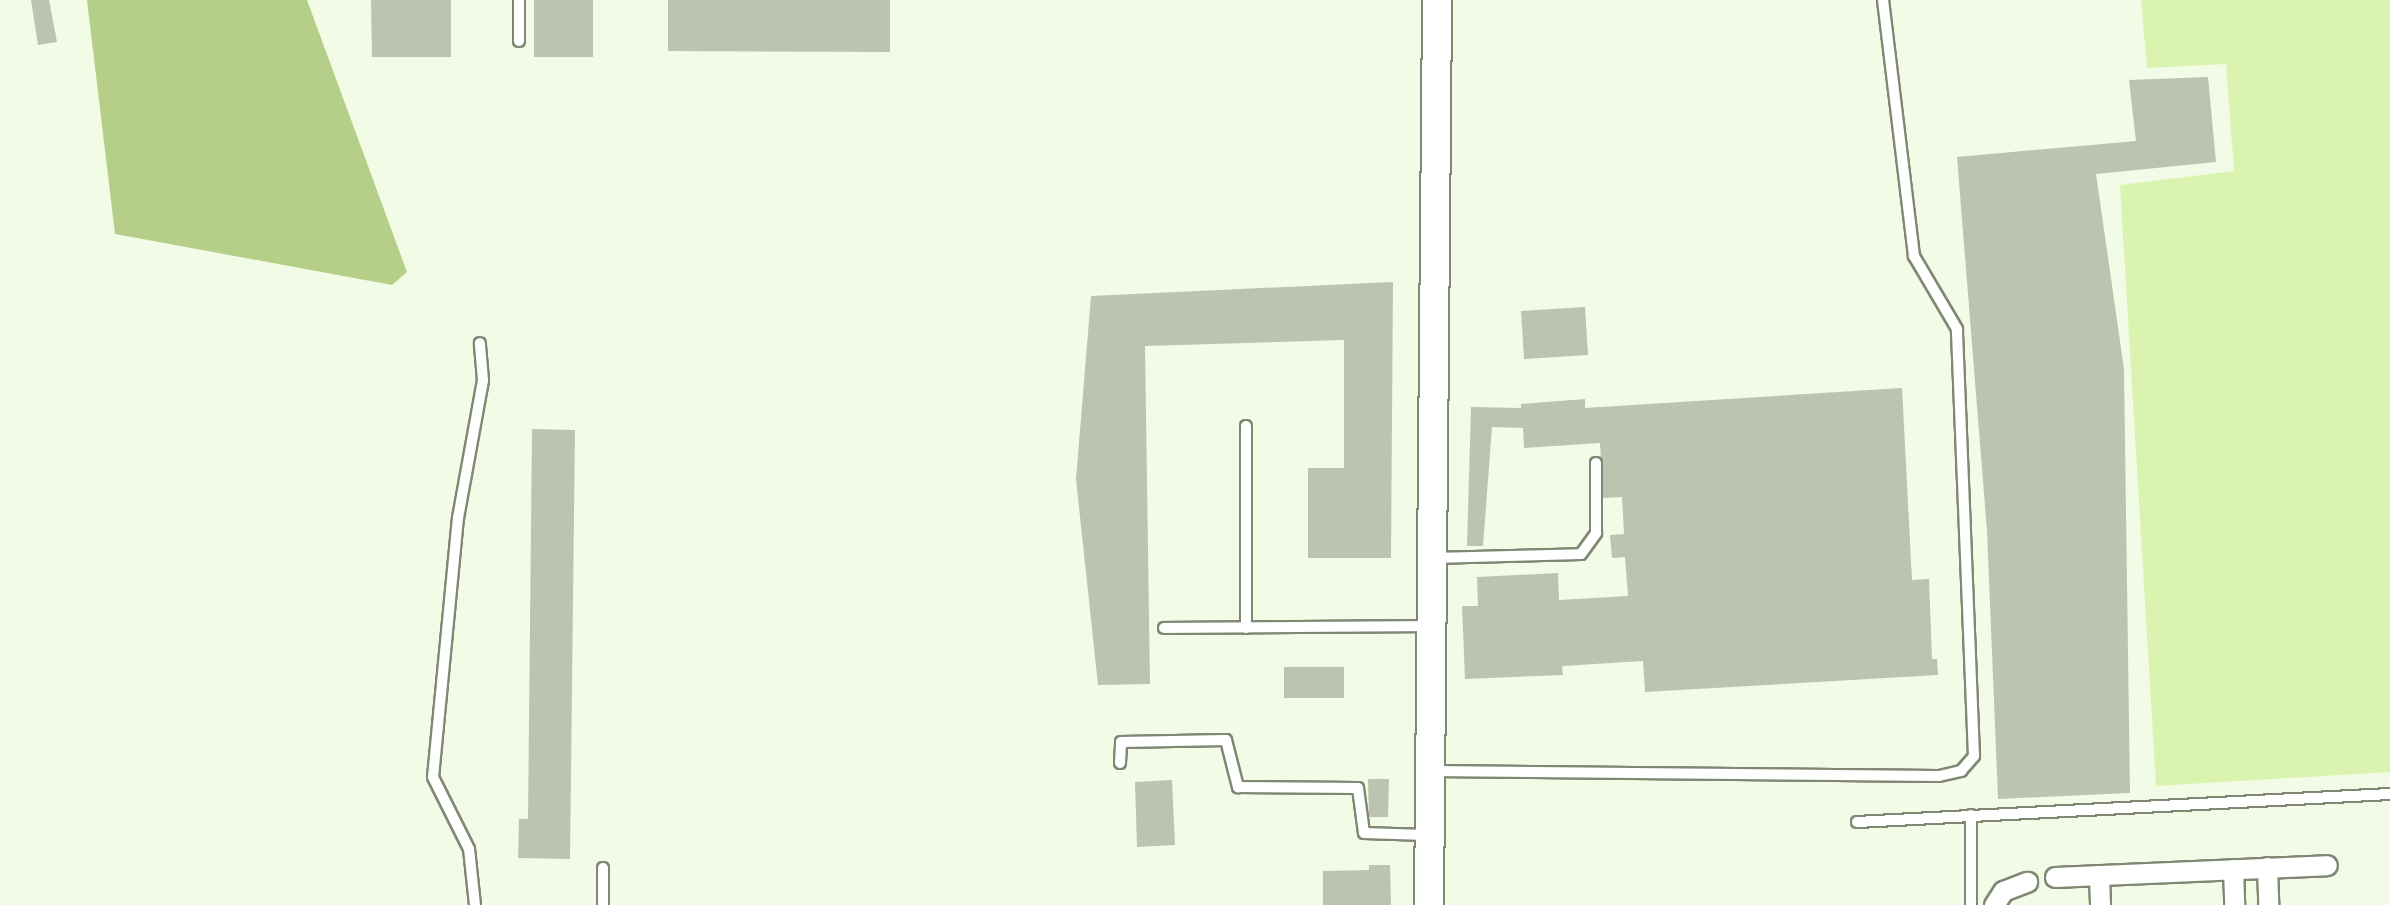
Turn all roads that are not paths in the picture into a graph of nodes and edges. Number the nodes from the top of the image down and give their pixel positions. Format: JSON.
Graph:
{"nodes":[{"id":1,"x":519,"y":0,"type":"edge"},
{"id":2,"x":1437,"y":0,"type":"edge"},
{"id":3,"x":1883,"y":0,"type":"edge"},
{"id":4,"x":519,"y":41,"type":"dead end"},
{"id":5,"x":480,"y":343,"type":"dead end"},
{"id":6,"x":1246,"y":426,"type":"dead end"},
{"id":7,"x":1596,"y":463,"type":"dead end"},
{"id":8,"x":1432,"y":558,"type":"junction"},
{"id":9,"x":1432,"y":626,"type":"junction"},
{"id":10,"x":1164,"y":628,"type":"dead end"},
{"id":11,"x":1246,"y":628,"type":"junction"},
{"id":12,"x":1120,"y":764,"type":"dead end"},
{"id":13,"x":1430,"y":771,"type":"junction"},
{"id":14,"x":2390,"y":794,"type":"edge"},
{"id":15,"x":1971,"y":816,"type":"junction"},
{"id":16,"x":1857,"y":822,"type":"dead end"},
{"id":17,"x":1430,"y":835,"type":"junction"},
{"id":18,"x":2327,"y":865,"type":"dead end"},
{"id":19,"x":2267,"y":867,"type":"junction"},
{"id":20,"x":603,"y":868,"type":"dead end"},
{"id":21,"x":2233,"y":869,"type":"junction"},
{"id":22,"x":2099,"y":875,"type":"junction"},
{"id":23,"x":2055,"y":877,"type":"dead end"},
{"id":24,"x":2027,"y":882,"type":"dead end"},
{"id":25,"x":475,"y":905,"type":"edge"},
{"id":26,"x":603,"y":905,"type":"edge"},
{"id":27,"x":1429,"y":905,"type":"edge"},
{"id":28,"x":1971,"y":905,"type":"edge"},
{"id":29,"x":1994,"y":905,"type":"edge"},
{"id":30,"x":2100,"y":905,"type":"edge"},
{"id":31,"x":2234,"y":905,"type":"edge"},
{"id":32,"x":2268,"y":905,"type":"edge"}],
"edges":[{"from":1,"to":4,"type":"lane"},
{"from":2,"to":8,"type":"street"},
{"from":3,"to":13,"type":"lane"},
{"from":5,"to":25,"type":"lane"},
{"from":6,"to":11,"type":"lane"},
{"from":7,"to":8,"type":"lane"},
{"from":8,"to":9,"type":"street"},
{"from":9,"to":11,"type":"lane"},
{"from":9,"to":13,"type":"street"},
{"from":10,"to":11,"type":"lane"},
{"from":12,"to":17,"type":"lane"},
{"from":13,"to":17,"type":"street"},
{"from":14,"to":15,"type":"lane"},
{"from":15,"to":16,"type":"lane"},
{"from":15,"to":28,"type":"lane"},
{"from":17,"to":27,"type":"street"},
{"from":18,"to":19,"type":"street"},
{"from":19,"to":21,"type":"street"},
{"from":19,"to":32,"type":"street"},
{"from":20,"to":26,"type":"lane"},
{"from":21,"to":22,"type":"street"},
{"from":21,"to":31,"type":"street"},
{"from":22,"to":23,"type":"street"},
{"from":22,"to":30,"type":"street"},
{"from":24,"to":29,"type":"street"}]}
